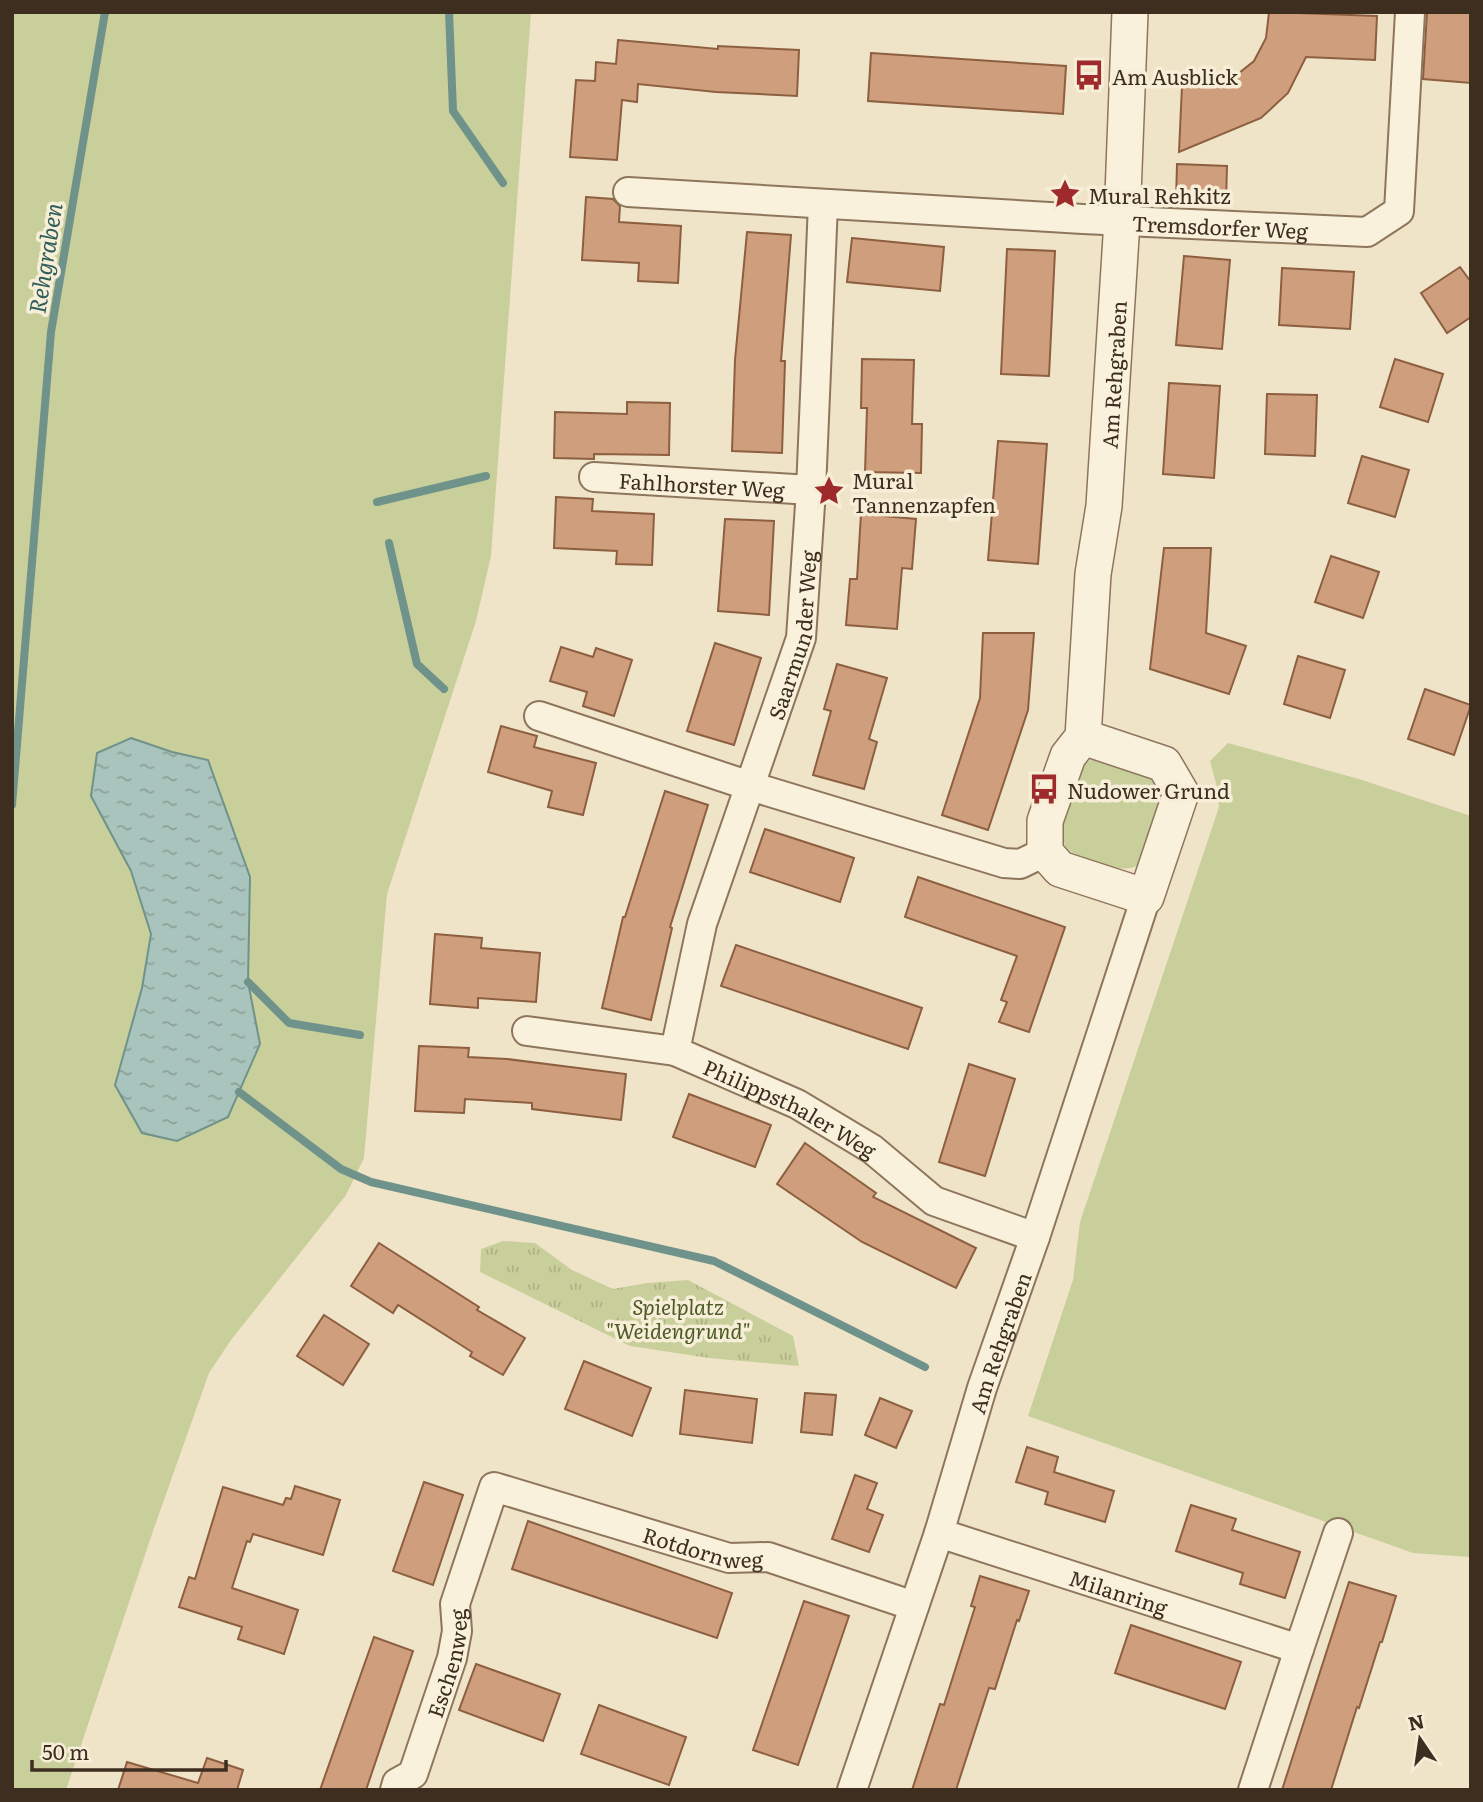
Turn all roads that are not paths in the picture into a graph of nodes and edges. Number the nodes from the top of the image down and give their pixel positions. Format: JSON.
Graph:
{"nodes":[{"id":1,"x":1130,"y":12,"type":"edge"},
{"id":2,"x":1410,"y":12,"type":"edge"},
{"id":3,"x":628,"y":191,"type":"dead end"},
{"id":4,"x":823,"y":204,"type":"junction"},
{"id":5,"x":1122,"y":221,"type":"junction"},
{"id":6,"x":594,"y":477,"type":"dead end"},
{"id":7,"x":811,"y":490,"type":"junction"},
{"id":8,"x":539,"y":716,"type":"dead end"},
{"id":9,"x":1083,"y":737,"type":"junction"},
{"id":10,"x":750,"y":786,"type":"junction"},
{"id":11,"x":1045,"y":852,"type":"junction"},
{"id":12,"x":1146,"y":897,"type":"junction"},
{"id":13,"x":527,"y":1031,"type":"dead end"},
{"id":14,"x":675,"y":1051,"type":"junction"},
{"id":15,"x":1035,"y":1237,"type":"junction"},
{"id":16,"x":494,"y":1487,"type":"joint"},
{"id":17,"x":939,"y":1533,"type":"junction"},
{"id":18,"x":1338,"y":1533,"type":"dead end"},
{"id":19,"x":914,"y":1606,"type":"junction"},
{"id":20,"x":1299,"y":1649,"type":"junction"},
{"id":21,"x":395,"y":1790,"type":"edge"},
{"id":22,"x":852,"y":1790,"type":"edge"},
{"id":23,"x":1253,"y":1790,"type":"edge"}],
"edges":[{"from":1,"to":5,"type":"street","name":"Am Rehgraben"},
{"from":2,"to":5,"type":"street","name":"Tremsdorfer Weg"},
{"from":3,"to":4,"type":"street","name":"Tremsdorfer Weg"},
{"from":4,"to":5,"type":"street","name":"Tremsdorfer Weg"},
{"from":4,"to":7,"type":"street","name":"Saarmunder Weg"},
{"from":5,"to":9,"type":"street","name":"Am Rehgraben"},
{"from":6,"to":7,"type":"street","name":"Fahlhorster Weg"},
{"from":7,"to":10,"type":"street","name":"Saarmunder Weg"},
{"from":8,"to":10,"type":"street"},
{"from":9,"to":11,"type":"street","name":"Am Rehgraben"},
{"from":9,"to":12,"type":"street","name":"Am Rehgraben"},
{"from":10,"to":11,"type":"street"},
{"from":10,"to":14,"type":"street","name":"Saarmunder Weg"},
{"from":11,"to":12,"type":"street"},
{"from":12,"to":15,"type":"street","name":"Am Rehgraben"},
{"from":13,"to":14,"type":"street","name":"Philippsthaler Weg"},
{"from":14,"to":15,"type":"street","name":"Philippsthaler Weg"},
{"from":15,"to":17,"type":"street","name":"Am Rehgraben"},
{"from":16,"to":19,"type":"street","name":"Rotdornweg"},
{"from":16,"to":21,"type":"street","name":"Eschenweg"},
{"from":17,"to":19,"type":"street","name":"Am Rehgraben"},
{"from":17,"to":20,"type":"street","name":"Milanring"},
{"from":18,"to":20,"type":"street"},
{"from":19,"to":22,"type":"street","name":"Am Rehgraben"},
{"from":20,"to":23,"type":"street"}]}
